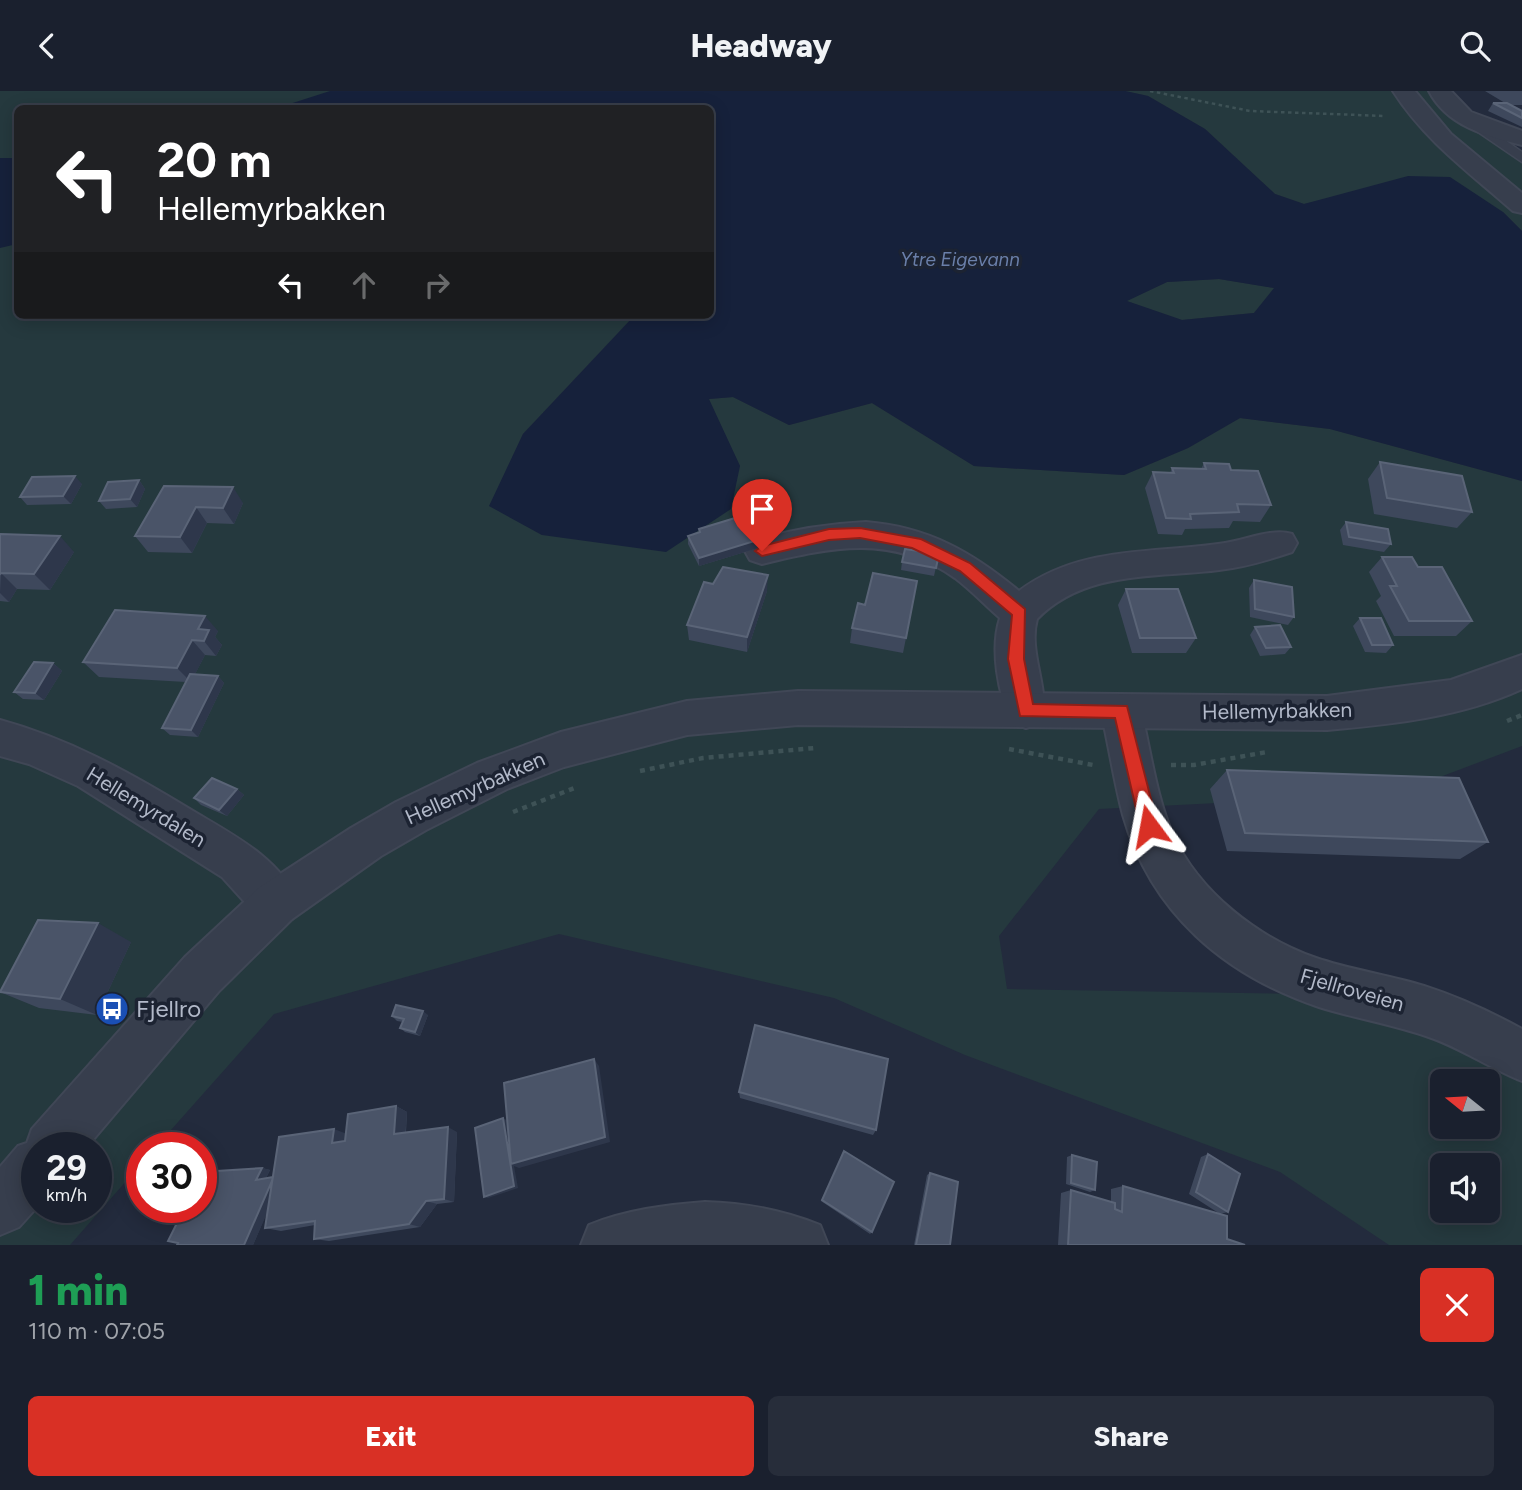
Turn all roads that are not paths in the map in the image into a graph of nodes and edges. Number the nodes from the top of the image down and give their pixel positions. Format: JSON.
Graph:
{"nodes":[{"id":1,"x":1404,"y":91,"type":"edge"},
{"id":2,"x":1440,"y":91,"type":"edge"},
{"id":3,"x":1463,"y":116,"type":"junction"},
{"id":4,"x":1522,"y":138,"type":"edge"},
{"id":5,"x":1522,"y":158,"type":"edge"},
{"id":6,"x":1522,"y":206,"type":"edge"},
{"id":7,"x":1280,"y":543,"type":"dead end"},
{"id":8,"x":762,"y":551,"type":"dead end"},
{"id":9,"x":1020,"y":613,"type":"junction"},
{"id":10,"x":1522,"y":671,"type":"edge"},
{"id":11,"x":1026,"y":711,"type":"junction"},
{"id":12,"x":1121,"y":711,"type":"junction"},
{"id":13,"x":0,"y":738,"type":"edge"},
{"id":14,"x":276,"y":902,"type":"junction"},
{"id":15,"x":1522,"y":1056,"type":"edge"},
{"id":16,"x":65,"y":1132,"type":"edge"},
{"id":17,"x":21,"y":1183,"type":"edge"},
{"id":18,"x":0,"y":1207,"type":"edge"},
{"id":19,"x":610,"y":1245,"type":"edge"},
{"id":20,"x":800,"y":1245,"type":"edge"}],
"edges":[{"from":1,"to":6,"type":"street"},
{"from":2,"to":3,"type":"street"},
{"from":3,"to":4,"type":"street"},
{"from":3,"to":5,"type":"lane"},
{"from":7,"to":9,"type":"street"},
{"from":8,"to":9,"type":"street"},
{"from":9,"to":11,"type":"street"},
{"from":10,"to":12,"type":"street","name":"Hellemyrbakken"},
{"from":11,"to":12,"type":"street","name":"Hellemyrbakken"},
{"from":11,"to":14,"type":"street","name":"Hellemyrbakken"},
{"from":12,"to":15,"type":"street","name":"Fjellroveien"},
{"from":13,"to":14,"type":"street","name":"Hellemyrdalen"},
{"from":14,"to":16,"type":"street","name":"Hellemyrbakken"},
{"from":17,"to":18,"type":"street"},
{"from":19,"to":20,"type":"street"}]}
